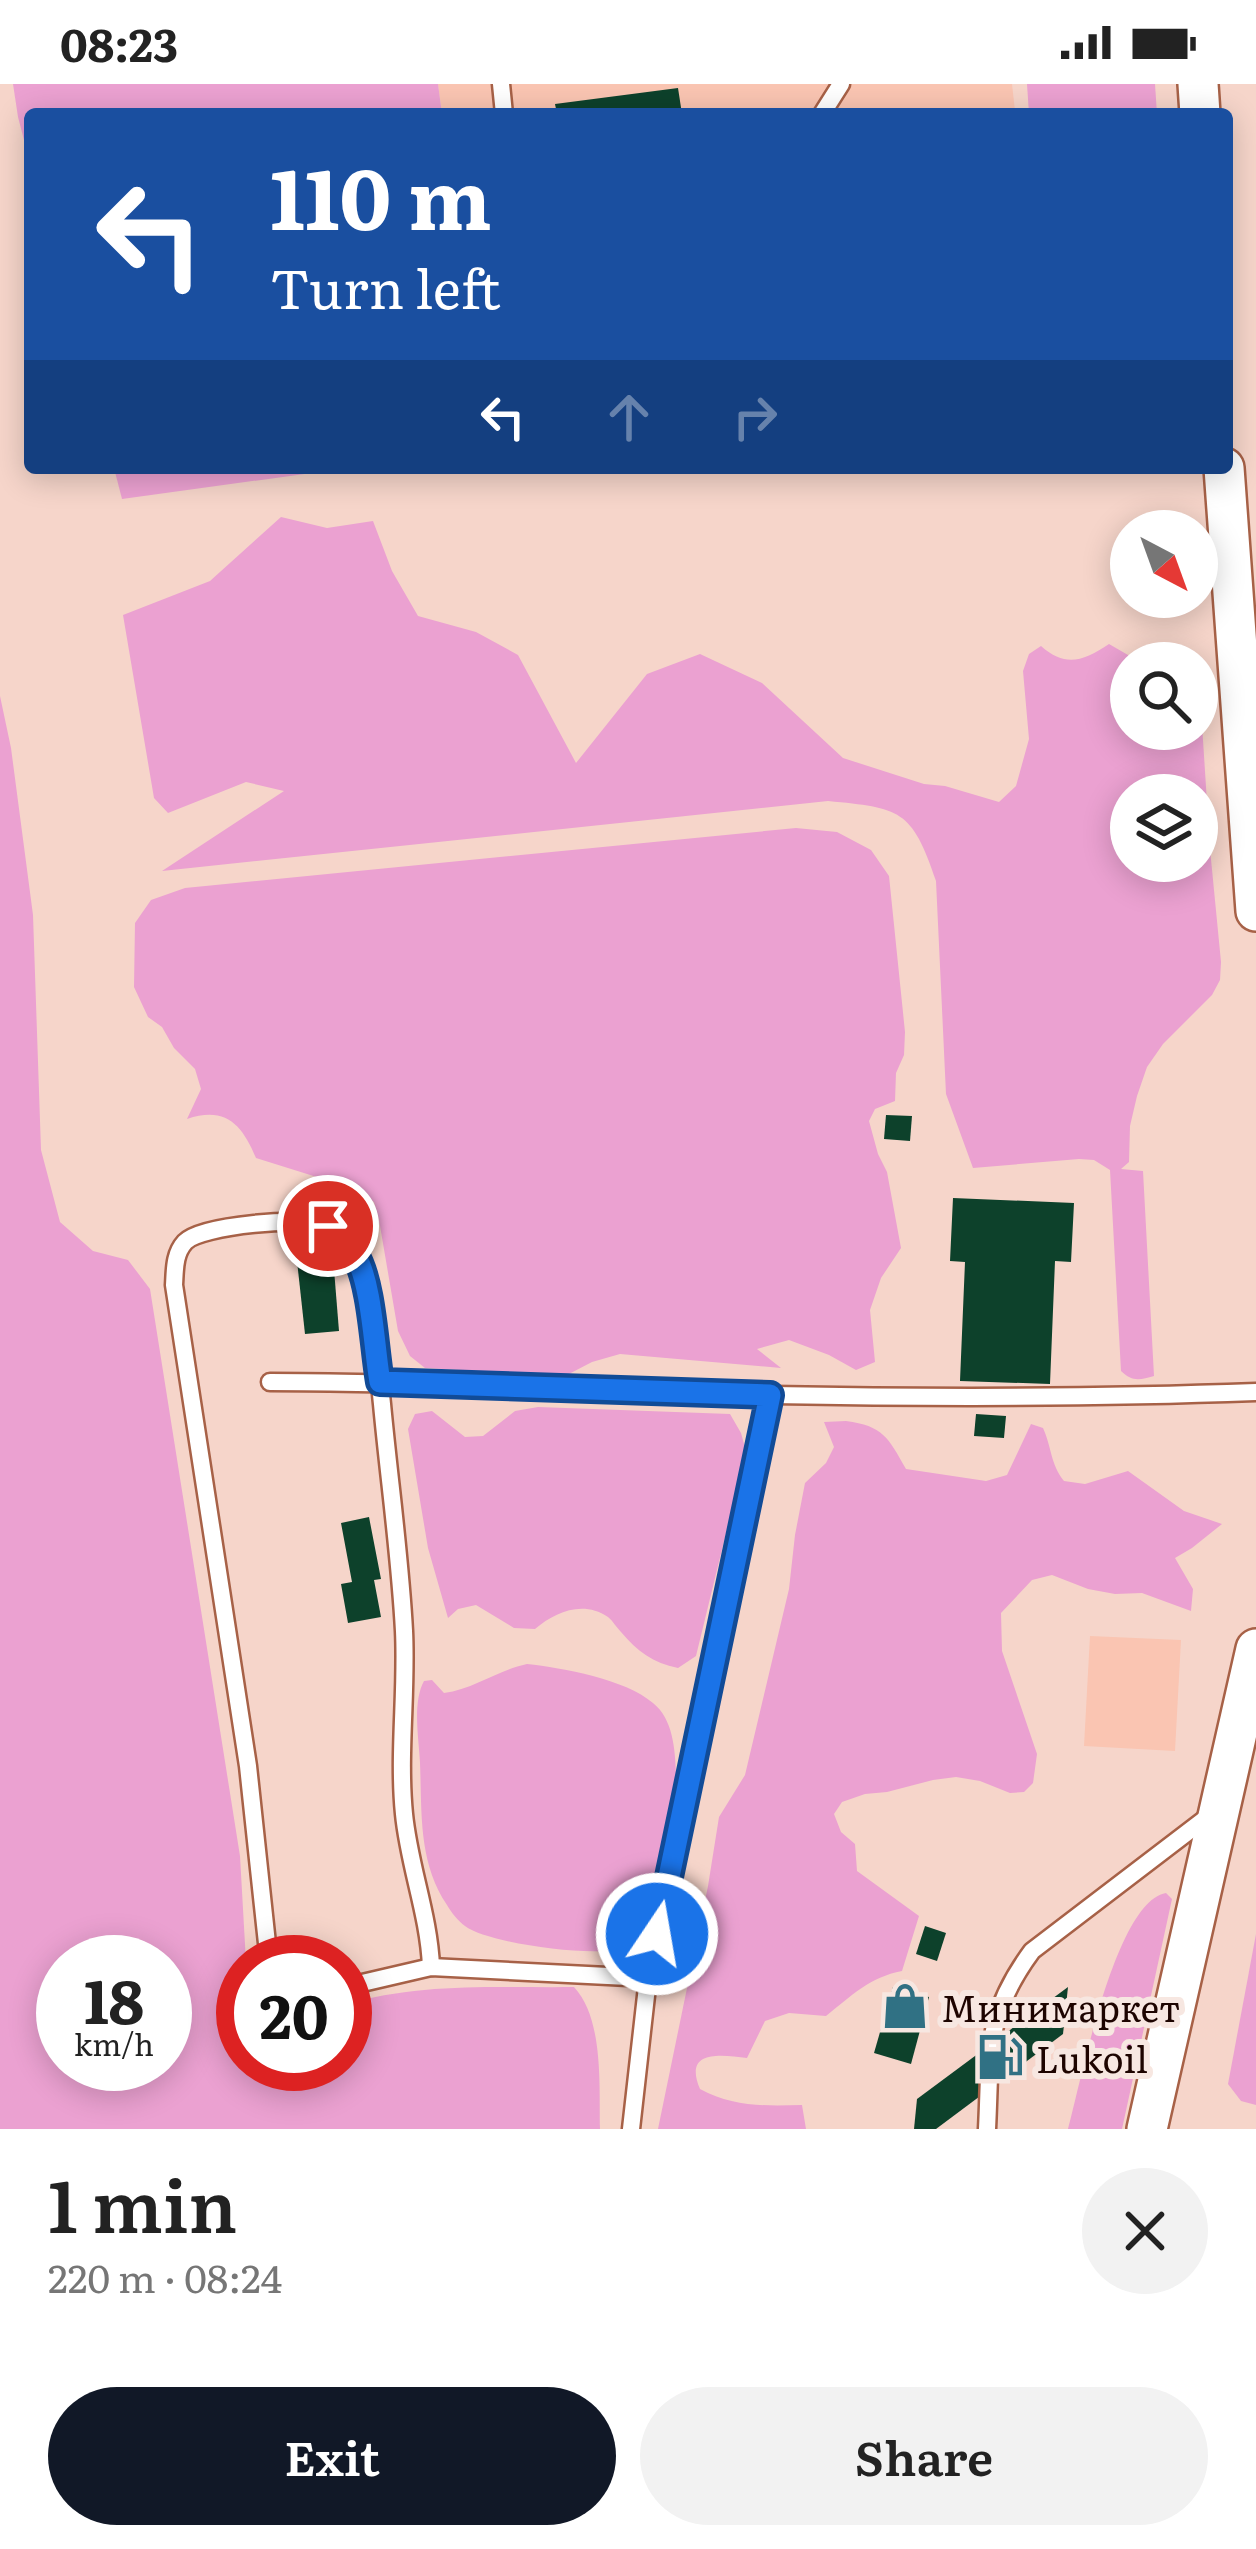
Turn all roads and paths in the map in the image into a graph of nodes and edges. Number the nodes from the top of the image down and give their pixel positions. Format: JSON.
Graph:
{"nodes":[{"id":1,"x":1224,"y":474,"type":"edge"},
{"id":2,"x":1256,"y":911,"type":"edge"},
{"id":3,"x":270,"y":1382,"type":"dead end"},
{"id":4,"x":380,"y":1382,"type":"junction"},
{"id":5,"x":1256,"y":1392,"type":"edge"},
{"id":6,"x":770,"y":1395,"type":"junction"},
{"id":7,"x":1256,"y":1649,"type":"edge"},
{"id":8,"x":1219,"y":1808,"type":"junction"},
{"id":9,"x":266,"y":1935,"type":"edge"},
{"id":10,"x":431,"y":1967,"type":"junction"},
{"id":11,"x":648,"y":1978,"type":"junction"},
{"id":12,"x":372,"y":1981,"type":"edge"},
{"id":13,"x":631,"y":2129,"type":"edge"},
{"id":14,"x":988,"y":2129,"type":"edge"},
{"id":15,"x":1147,"y":2129,"type":"edge"}],
"edges":[{"from":1,"to":2,"type":"street"},
{"from":3,"to":4,"type":"lane"},
{"from":4,"to":6,"type":"lane"},
{"from":4,"to":9,"type":"lane"},
{"from":4,"to":10,"type":"lane"},
{"from":5,"to":6,"type":"lane"},
{"from":6,"to":11,"type":"lane"},
{"from":7,"to":8,"type":"street"},
{"from":8,"to":14,"type":"lane"},
{"from":8,"to":15,"type":"street"},
{"from":10,"to":11,"type":"lane"},
{"from":10,"to":12,"type":"lane"},
{"from":11,"to":13,"type":"lane"}]}
